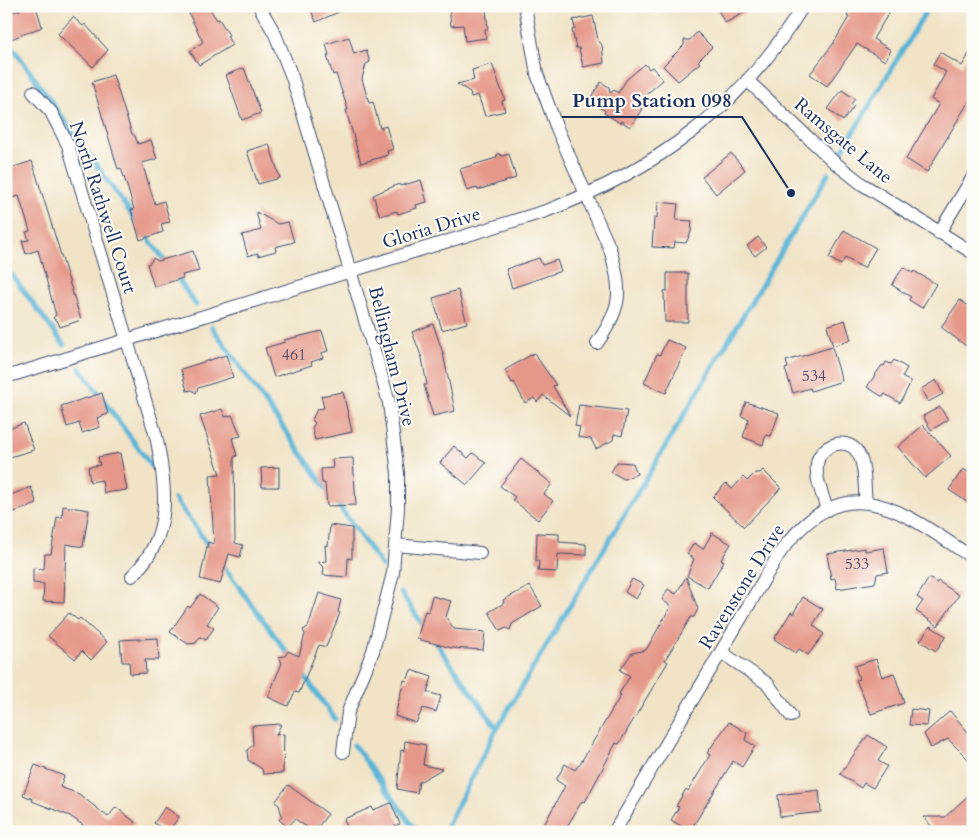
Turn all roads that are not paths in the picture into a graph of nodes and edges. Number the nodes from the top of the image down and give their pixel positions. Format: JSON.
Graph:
{"nodes":[{"id":1,"x":259,"y":6,"type":"edge"},
{"id":2,"x":525,"y":6,"type":"edge"},
{"id":3,"x":803,"y":6,"type":"edge"},
{"id":4,"x":747,"y":80,"type":"junction"},
{"id":5,"x":33,"y":92,"type":"dead end"},
{"id":6,"x":973,"y":177,"type":"edge"},
{"id":7,"x":587,"y":195,"type":"junction"},
{"id":8,"x":939,"y":233,"type":"junction"},
{"id":9,"x":973,"y":253,"type":"edge"},
{"id":10,"x":352,"y":272,"type":"junction"},
{"id":11,"x":127,"y":339,"type":"junction"},
{"id":12,"x":597,"y":343,"type":"dead end"},
{"id":13,"x":6,"y":377,"type":"edge"},
{"id":14,"x":866,"y":503,"type":"junction"},
{"id":15,"x":827,"y":510,"type":"junction"},
{"id":16,"x":396,"y":545,"type":"junction"},
{"id":17,"x":480,"y":553,"type":"dead end"},
{"id":18,"x":973,"y":558,"type":"edge"},
{"id":19,"x":132,"y":576,"type":"dead end"},
{"id":20,"x":721,"y":652,"type":"junction"},
{"id":21,"x":791,"y":716,"type":"dead end"},
{"id":22,"x":343,"y":752,"type":"dead end"},
{"id":23,"x":614,"y":832,"type":"edge"}],
"edges":[{"from":1,"to":10,"type":"street","name":"Bellingham Drive"},
{"from":2,"to":7,"type":"street"},
{"from":3,"to":4,"type":"street","name":"Gloria Drive"},
{"from":4,"to":7,"type":"street","name":"Gloria Drive"},
{"from":4,"to":8,"type":"street","name":"Ramsgate Lane"},
{"from":5,"to":11,"type":"street","name":"North Rathwell Court"},
{"from":6,"to":8,"type":"street"},
{"from":7,"to":10,"type":"street","name":"Gloria Drive"},
{"from":7,"to":12,"type":"street"},
{"from":8,"to":9,"type":"street","name":"Ramsgate Lane"},
{"from":10,"to":11,"type":"street","name":"Gloria Drive"},
{"from":10,"to":16,"type":"street","name":"Bellingham Drive"},
{"from":11,"to":13,"type":"street","name":"Gloria Drive"},
{"from":11,"to":19,"type":"street","name":"North Rathwell Court"},
{"from":14,"to":15,"type":"street","name":"Ravenstone Drive"},
{"from":14,"to":15,"type":"street"},
{"from":14,"to":18,"type":"street","name":"Ravenstone Drive"},
{"from":15,"to":20,"type":"street","name":"Ravenstone Drive"},
{"from":16,"to":17,"type":"street"},
{"from":16,"to":22,"type":"street","name":"Bellingham Drive"},
{"from":20,"to":21,"type":"street"},
{"from":20,"to":23,"type":"street","name":"Ravenstone Drive"}]}
